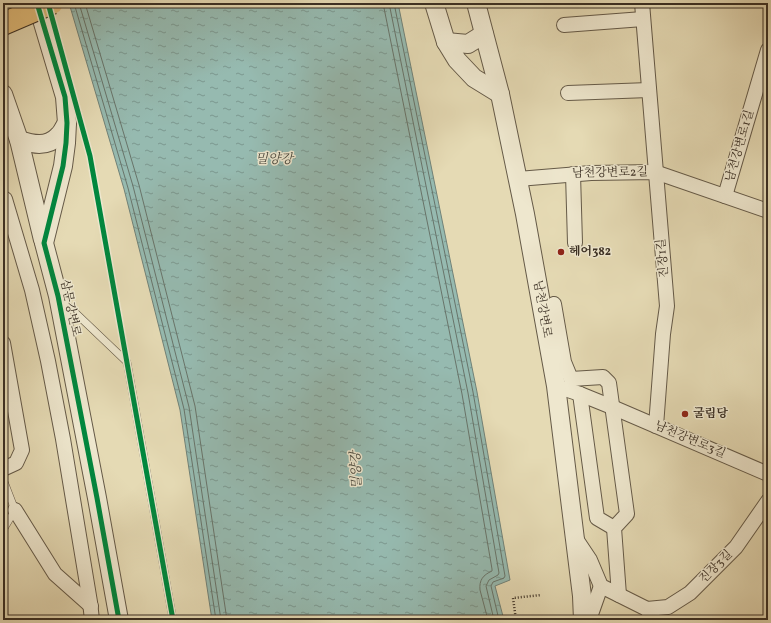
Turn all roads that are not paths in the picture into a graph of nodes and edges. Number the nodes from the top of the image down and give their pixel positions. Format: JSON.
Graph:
{"nodes":[{"id":1,"x":37,"y":3,"type":"edge"},
{"id":2,"x":52,"y":3,"type":"edge"},
{"id":3,"x":434,"y":3,"type":"edge"},
{"id":4,"x":477,"y":3,"type":"edge"},
{"id":5,"x":642,"y":3,"type":"edge"},
{"id":6,"x":643,"y":19,"type":"junction"},
{"id":7,"x":3,"y":24,"type":"edge"},
{"id":8,"x":564,"y":25,"type":"dead end"},
{"id":9,"x":484,"y":34,"type":"junction"},
{"id":10,"x":446,"y":42,"type":"junction"},
{"id":11,"x":768,"y":50,"type":"edge"},
{"id":12,"x":649,"y":90,"type":"junction"},
{"id":13,"x":568,"y":93,"type":"dead end"},
{"id":14,"x":3,"y":94,"type":"edge"},
{"id":15,"x":500,"y":94,"type":"junction"},
{"id":16,"x":74,"y":124,"type":"junction"},
{"id":17,"x":19,"y":140,"type":"junction"},
{"id":18,"x":655,"y":172,"type":"junction"},
{"id":19,"x":573,"y":174,"type":"junction"},
{"id":20,"x":518,"y":179,"type":"junction"},
{"id":21,"x":725,"y":196,"type":"junction"},
{"id":22,"x":5,"y":199,"type":"dead end"},
{"id":23,"x":768,"y":211,"type":"edge"},
{"id":24,"x":44,"y":243,"type":"junction"},
{"id":25,"x":575,"y":243,"type":"dead end"},
{"id":26,"x":58,"y":296,"type":"junction"},
{"id":27,"x":554,"y":304,"type":"dead end"},
{"id":28,"x":3,"y":343,"type":"edge"},
{"id":29,"x":556,"y":386,"type":"junction"},
{"id":30,"x":580,"y":394,"type":"junction"},
{"id":31,"x":612,"y":407,"type":"junction"},
{"id":32,"x":656,"y":426,"type":"junction"},
{"id":33,"x":3,"y":469,"type":"edge"},
{"id":34,"x":768,"y":474,"type":"edge"},
{"id":35,"x":3,"y":479,"type":"edge"},
{"id":36,"x":768,"y":501,"type":"edge"},
{"id":37,"x":15,"y":510,"type":"junction"},
{"id":38,"x":614,"y":528,"type":"junction"},
{"id":39,"x":3,"y":530,"type":"edge"},
{"id":40,"x":575,"y":538,"type":"junction"},
{"id":41,"x":600,"y":586,"type":"junction"},
{"id":42,"x":618,"y":595,"type":"junction"},
{"id":43,"x":90,"y":606,"type":"junction"},
{"id":44,"x":650,"y":615,"type":"edge"},
{"id":45,"x":92,"y":620,"type":"edge"},
{"id":46,"x":119,"y":620,"type":"edge"},
{"id":47,"x":173,"y":620,"type":"edge"},
{"id":48,"x":583,"y":620,"type":"edge"},
{"id":49,"x":588,"y":620,"type":"edge"}],
"edges":[{"from":1,"to":16,"type":"street","name":"삼문강변로"},
{"from":2,"to":7,"type":"main road","bridge":true},
{"from":3,"to":10,"type":"street"},
{"from":4,"to":9,"type":"street","name":"남천강변로"},
{"from":5,"to":6,"type":"street","name":"진장1길"},
{"from":6,"to":8,"type":"street"},
{"from":6,"to":12,"type":"street","name":"진장1길"},
{"from":9,"to":10,"type":"street"},
{"from":9,"to":15,"type":"street","name":"남천강변로"},
{"from":10,"to":15,"type":"street"},
{"from":11,"to":21,"type":"street","name":"남천강변로1길"},
{"from":12,"to":13,"type":"street"},
{"from":12,"to":18,"type":"street","name":"진장1길"},
{"from":14,"to":17,"type":"street"},
{"from":15,"to":20,"type":"street","name":"남천강변로"},
{"from":16,"to":17,"type":"street"},
{"from":16,"to":24,"type":"street","name":"삼문강변로"},
{"from":17,"to":24,"type":"street"},
{"from":18,"to":19,"type":"street","name":"남천강변로2길"},
{"from":18,"to":21,"type":"street","name":"남천강변로2길"},
{"from":18,"to":32,"type":"street","name":"진장1길"},
{"from":19,"to":20,"type":"street","name":"남천강변로2길"},
{"from":19,"to":25,"type":"street"},
{"from":20,"to":29,"type":"street","name":"남천강변로"},
{"from":21,"to":23,"type":"street","name":"남천강변로2길"},
{"from":22,"to":43,"type":"street"},
{"from":24,"to":26,"type":"street","name":"삼문강변로"},
{"from":26,"to":46,"type":"street","name":"삼문강변로"},
{"from":26,"to":47,"type":"lane"},
{"from":27,"to":31,"type":"street"},
{"from":28,"to":33,"type":"street"},
{"from":29,"to":30,"type":"street","name":"남천강변로3길"},
{"from":29,"to":40,"type":"street","name":"남천강변로"},
{"from":30,"to":31,"type":"street","name":"남천강변로3길"},
{"from":30,"to":38,"type":"street"},
{"from":31,"to":32,"type":"street","name":"남천강변로3길"},
{"from":31,"to":38,"type":"street"},
{"from":32,"to":34,"type":"street","name":"남천강변로3길"},
{"from":35,"to":37,"type":"lane"},
{"from":36,"to":44,"type":"street","name":"진장3길"},
{"from":37,"to":39,"type":"lane"},
{"from":37,"to":43,"type":"street"},
{"from":38,"to":42,"type":"street"},
{"from":40,"to":41,"type":"street"},
{"from":40,"to":48,"type":"street","name":"남천강변로"},
{"from":41,"to":42,"type":"street"},
{"from":41,"to":49,"type":"street"},
{"from":42,"to":44,"type":"street"},
{"from":43,"to":45,"type":"street"}]}
